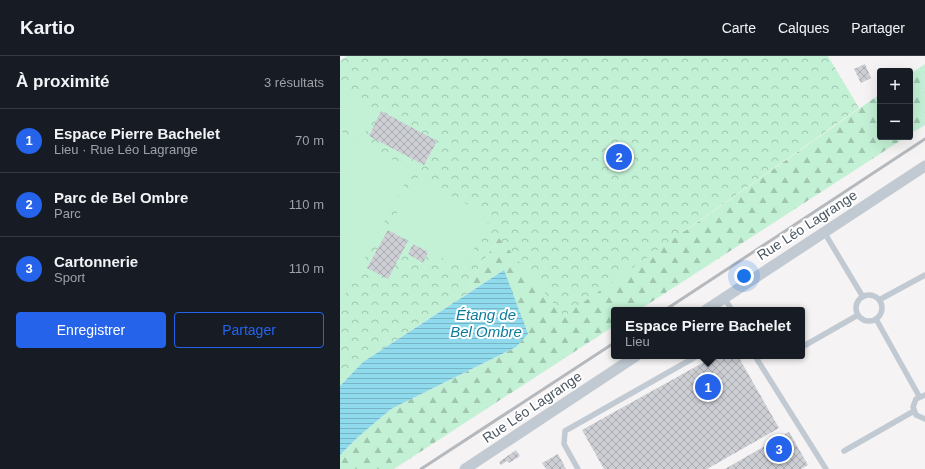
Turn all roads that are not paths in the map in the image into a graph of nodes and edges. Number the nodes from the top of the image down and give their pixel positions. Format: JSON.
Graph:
{"nodes":[{"id":1,"x":925,"y":166,"type":"edge"},
{"id":2,"x":824,"y":232,"type":"junction"},
{"id":3,"x":925,"y":275,"type":"edge"},
{"id":4,"x":863,"y":297,"type":"junction"},
{"id":5,"x":724,"y":298,"type":"junction"},
{"id":6,"x":879,"y":300,"type":"junction"},
{"id":7,"x":710,"y":307,"type":"edge"},
{"id":8,"x":730,"y":307,"type":"edge"},
{"id":9,"x":858,"y":315,"type":"junction"},
{"id":10,"x":876,"y":319,"type":"junction"},
{"id":11,"x":805,"y":345,"type":"edge"},
{"id":12,"x":631,"y":359,"type":"edge"},
{"id":13,"x":692,"y":359,"type":"edge"},
{"id":14,"x":757,"y":359,"type":"edge"},
{"id":15,"x":925,"y":394,"type":"edge"},
{"id":16,"x":919,"y":396,"type":"junction"},
{"id":17,"x":914,"y":411,"type":"junction"},
{"id":18,"x":925,"y":419,"type":"edge"},
{"id":19,"x":844,"y":451,"type":"dead end"},
{"id":20,"x":465,"y":469,"type":"edge"},
{"id":21,"x":578,"y":469,"type":"edge"},
{"id":22,"x":826,"y":469,"type":"edge"}],
"edges":[{"from":1,"to":2,"type":"street","name":"Rue Léo Lagrange"},
{"from":2,"to":4,"type":"lane"},
{"from":2,"to":5,"type":"street","name":"Rue Léo Lagrange"},
{"from":3,"to":6,"type":"lane"},
{"from":4,"to":6,"type":"lane"},
{"from":4,"to":9,"type":"lane"},
{"from":5,"to":7,"type":"street","name":"Rue Léo Lagrange"},
{"from":5,"to":8,"type":"lane"},
{"from":6,"to":10,"type":"lane"},
{"from":9,"to":10,"type":"lane"},
{"from":9,"to":11,"type":"lane"},
{"from":10,"to":16,"type":"lane"},
{"from":12,"to":20,"type":"street","name":"Rue Léo Lagrange"},
{"from":13,"to":21,"type":"lane"},
{"from":14,"to":22,"type":"lane"},
{"from":15,"to":16,"type":"lane"},
{"from":16,"to":17,"type":"lane"},
{"from":17,"to":18,"type":"lane"},
{"from":17,"to":19,"type":"lane"}]}
